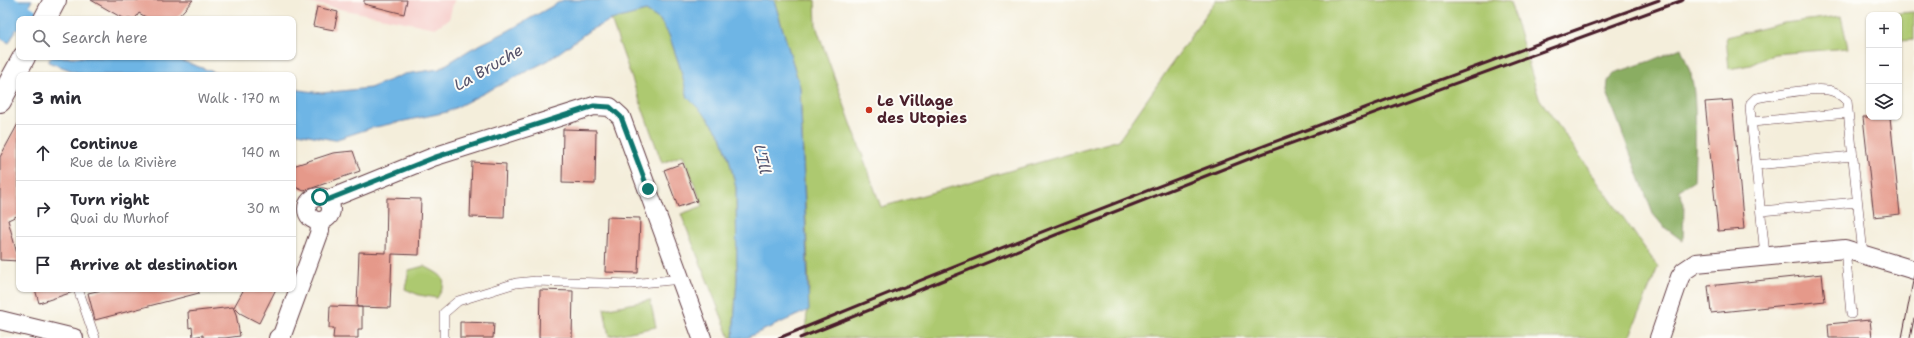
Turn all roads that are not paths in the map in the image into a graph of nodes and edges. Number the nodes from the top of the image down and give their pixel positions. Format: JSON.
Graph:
{"nodes":[{"id":1,"x":55,"y":0,"type":"edge"},
{"id":2,"x":47,"y":16,"type":"edge"},
{"id":3,"x":22,"y":60,"type":"edge"},
{"id":4,"x":17,"y":72,"type":"edge"},
{"id":5,"x":16,"y":75,"type":"edge"},
{"id":6,"x":10,"y":91,"type":"edge"},
{"id":7,"x":1848,"y":113,"type":"junction"},
{"id":8,"x":1752,"y":122,"type":"junction"},
{"id":9,"x":1853,"y":156,"type":"junction"},
{"id":10,"x":1756,"y":166,"type":"junction"},
{"id":11,"x":327,"y":200,"type":"junction"},
{"id":12,"x":1858,"y":202,"type":"junction"},
{"id":13,"x":300,"y":204,"type":"edge"},
{"id":14,"x":1761,"y":211,"type":"junction"},
{"id":15,"x":319,"y":221,"type":"junction"},
{"id":16,"x":1845,"y":250,"type":"junction"},
{"id":17,"x":1863,"y":254,"type":"junction"},
{"id":18,"x":1765,"y":255,"type":"junction"},
{"id":19,"x":1914,"y":270,"type":"edge"},
{"id":20,"x":681,"y":279,"type":"junction"},
{"id":21,"x":79,"y":292,"type":"edge"},
{"id":22,"x":1851,"y":314,"type":"dead end"},
{"id":23,"x":0,"y":320,"type":"edge"},
{"id":24,"x":74,"y":338,"type":"edge"},
{"id":25,"x":95,"y":338,"type":"edge"},
{"id":26,"x":278,"y":338,"type":"edge"},
{"id":27,"x":444,"y":338,"type":"edge"},
{"id":28,"x":702,"y":338,"type":"edge"},
{"id":29,"x":1659,"y":338,"type":"edge"}],
"edges":[{"from":1,"to":2,"type":"main road"},
{"from":3,"to":4,"type":"main road"},
{"from":5,"to":6,"type":"main road"},
{"from":7,"to":8,"type":"lane"},
{"from":7,"to":8,"type":"lane"},
{"from":7,"to":9,"type":"lane"},
{"from":8,"to":10,"type":"lane"},
{"from":9,"to":10,"type":"lane"},
{"from":9,"to":12,"type":"lane"},
{"from":10,"to":14,"type":"lane"},
{"from":11,"to":13,"type":"street"},
{"from":11,"to":15,"type":"street"},
{"from":11,"to":20,"type":"street"},
{"from":12,"to":14,"type":"lane"},
{"from":12,"to":17,"type":"lane"},
{"from":13,"to":15,"type":"street"},
{"from":14,"to":18,"type":"lane"},
{"from":15,"to":26,"type":"street"},
{"from":16,"to":17,"type":"street"},
{"from":16,"to":18,"type":"street"},
{"from":16,"to":22,"type":"lane"},
{"from":17,"to":19,"type":"street"},
{"from":18,"to":29,"type":"street"},
{"from":20,"to":27,"type":"lane"},
{"from":20,"to":28,"type":"street"},
{"from":21,"to":25,"type":"lane"},
{"from":23,"to":24,"type":"street"}]}
